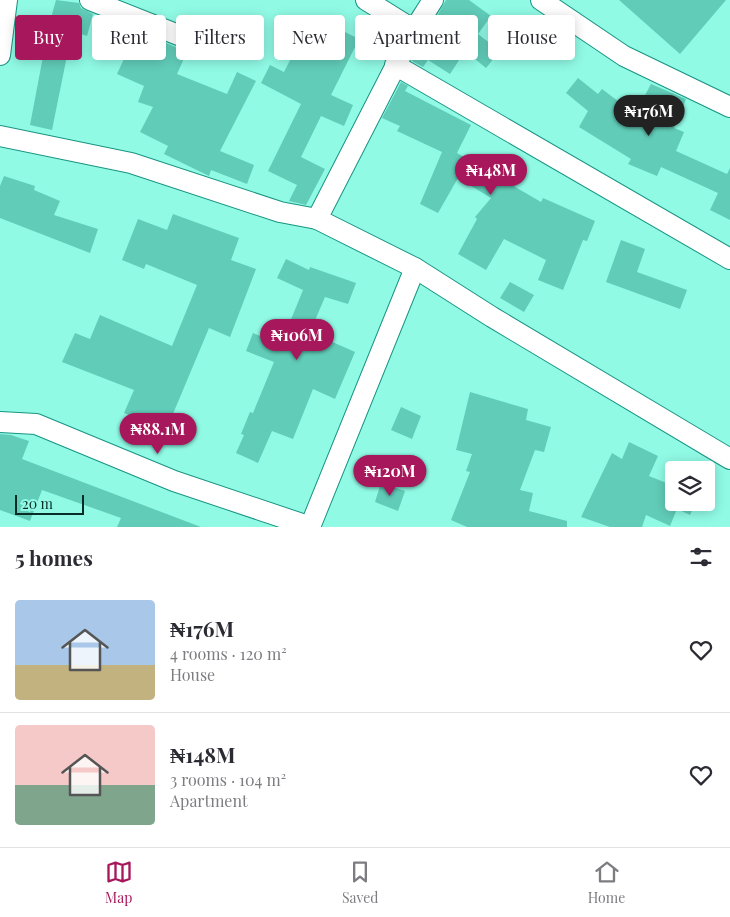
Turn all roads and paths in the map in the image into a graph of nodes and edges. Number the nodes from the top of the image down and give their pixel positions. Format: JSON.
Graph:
{"nodes":[{"id":1,"x":7,"y":0,"type":"edge"},
{"id":2,"x":90,"y":0,"type":"edge"},
{"id":3,"x":366,"y":0,"type":"edge"},
{"id":4,"x":433,"y":0,"type":"edge"},
{"id":5,"x":541,"y":0,"type":"edge"},
{"id":6,"x":390,"y":15,"type":"edge"},
{"id":7,"x":424,"y":15,"type":"edge"},
{"id":8,"x":176,"y":34,"type":"edge"},
{"id":9,"x":0,"y":55,"type":"edge"},
{"id":10,"x":398,"y":60,"type":"edge"},
{"id":11,"x":395,"y":65,"type":"junction"},
{"id":12,"x":730,"y":107,"type":"edge"},
{"id":13,"x":0,"y":136,"type":"edge"},
{"id":14,"x":318,"y":219,"type":"junction"},
{"id":15,"x":730,"y":259,"type":"edge"},
{"id":16,"x":415,"y":268,"type":"junction"},
{"id":17,"x":0,"y":422,"type":"edge"},
{"id":18,"x":730,"y":459,"type":"edge"},
{"id":19,"x":310,"y":527,"type":"edge"}],
"edges":[{"from":1,"to":9,"type":"street"},
{"from":2,"to":8,"type":"street"},
{"from":3,"to":6,"type":"street"},
{"from":4,"to":7,"type":"street"},
{"from":5,"to":12,"type":"street"},
{"from":10,"to":11,"type":"street"},
{"from":11,"to":14,"type":"street"},
{"from":11,"to":15,"type":"street"},
{"from":13,"to":14,"type":"street"},
{"from":14,"to":16,"type":"street"},
{"from":16,"to":18,"type":"street"},
{"from":16,"to":19,"type":"street"},
{"from":17,"to":19,"type":"street"}]}
